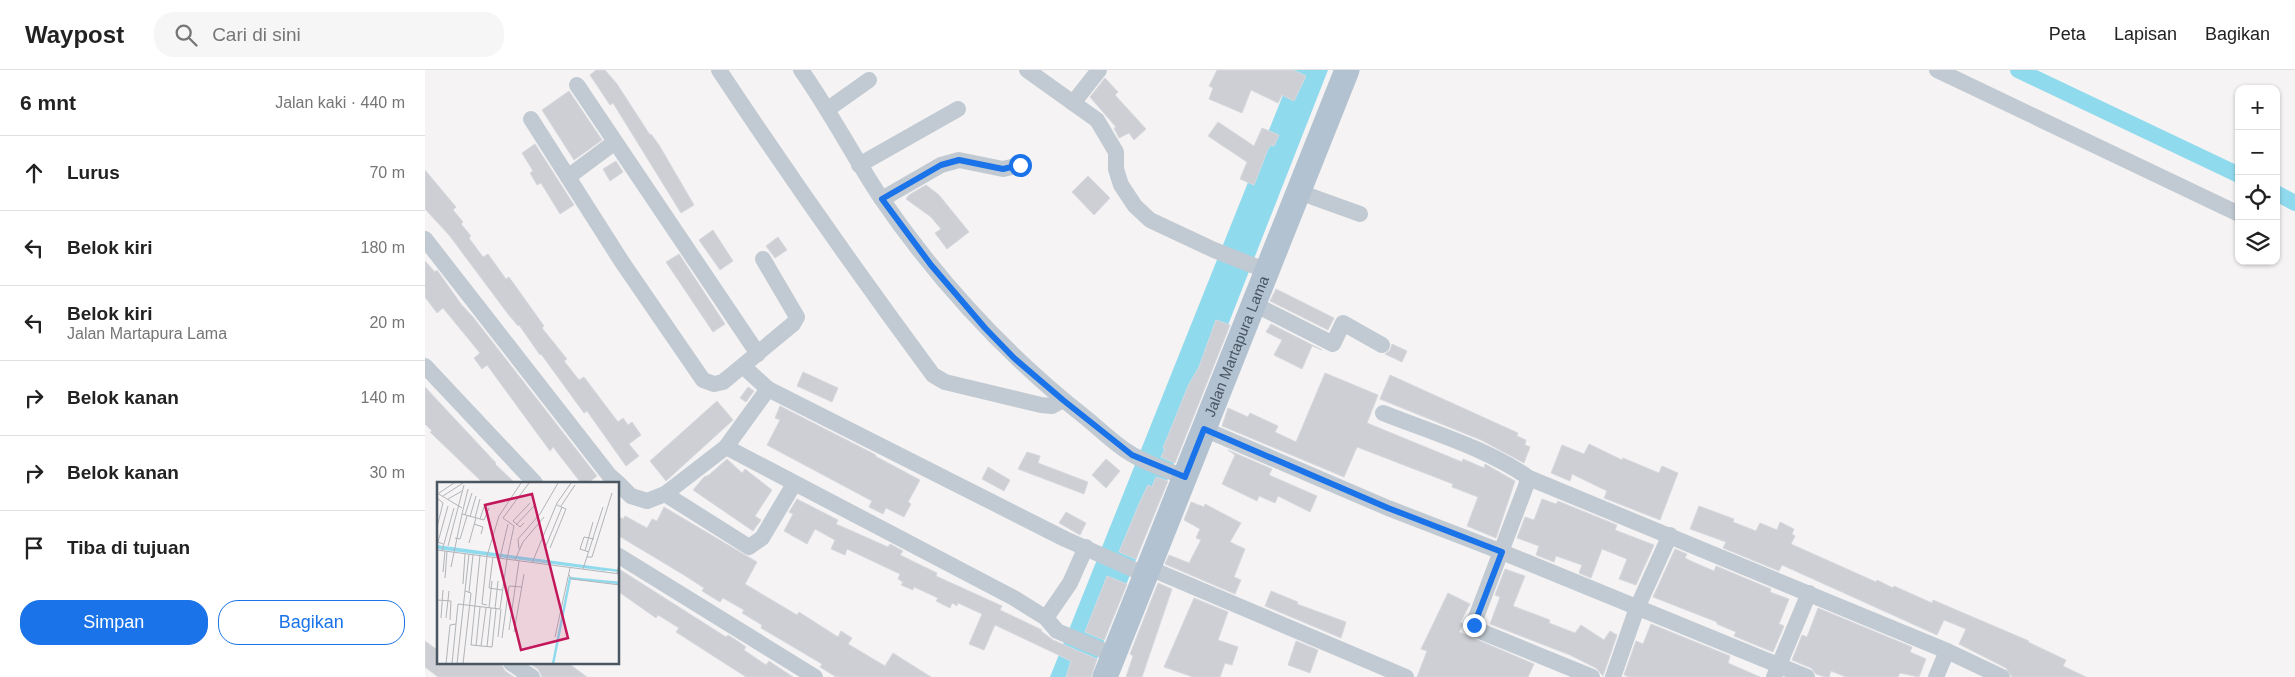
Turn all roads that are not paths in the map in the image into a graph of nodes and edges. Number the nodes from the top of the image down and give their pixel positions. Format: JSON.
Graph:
{"nodes":[{"id":1,"x":719,"y":70,"type":"edge"},
{"id":2,"x":801,"y":70,"type":"edge"},
{"id":3,"x":1027,"y":70,"type":"edge"},
{"id":4,"x":1099,"y":70,"type":"edge"},
{"id":5,"x":1347,"y":70,"type":"edge"},
{"id":6,"x":1937,"y":70,"type":"edge"},
{"id":7,"x":869,"y":80,"type":"dead end"},
{"id":8,"x":577,"y":85,"type":"dead end"},
{"id":9,"x":1073,"y":103,"type":"junction"},
{"id":10,"x":958,"y":108,"type":"dead end"},
{"id":11,"x":828,"y":109,"type":"junction"},
{"id":12,"x":531,"y":118,"type":"dead end"},
{"id":13,"x":615,"y":142,"type":"junction"},
{"id":14,"x":859,"y":165,"type":"junction"},
{"id":15,"x":1020,"y":165,"type":"dead end"},
{"id":16,"x":568,"y":176,"type":"junction"},
{"id":17,"x":1299,"y":192,"type":"junction"},
{"id":18,"x":882,"y":199,"type":"junction"},
{"id":19,"x":2235,"y":212,"type":"edge"},
{"id":20,"x":1360,"y":214,"type":"dead end"},
{"id":21,"x":425,"y":239,"type":"edge"},
{"id":22,"x":763,"y":259,"type":"dead end"},
{"id":23,"x":1262,"y":271,"type":"junction"},
{"id":24,"x":1254,"y":304,"type":"junction"},
{"id":25,"x":1382,"y":346,"type":"dead end"},
{"id":26,"x":758,"y":354,"type":"junction"},
{"id":27,"x":425,"y":366,"type":"edge"},
{"id":28,"x":743,"y":366,"type":"junction"},
{"id":29,"x":768,"y":389,"type":"junction"},
{"id":30,"x":1063,"y":400,"type":"junction"},
{"id":31,"x":1383,"y":413,"type":"dead end"},
{"id":32,"x":1204,"y":429,"type":"junction"},
{"id":33,"x":726,"y":447,"type":"junction"},
{"id":34,"x":1181,"y":476,"type":"junction"},
{"id":35,"x":1529,"y":478,"type":"junction"},
{"id":36,"x":534,"y":482,"type":"edge"},
{"id":37,"x":616,"y":482,"type":"edge"},
{"id":38,"x":794,"y":484,"type":"junction"},
{"id":39,"x":620,"y":486,"type":"edge"},
{"id":40,"x":665,"y":494,"type":"junction"},
{"id":41,"x":1670,"y":535,"type":"junction"},
{"id":42,"x":1089,"y":549,"type":"junction"},
{"id":43,"x":1502,"y":552,"type":"junction"},
{"id":44,"x":620,"y":557,"type":"edge"},
{"id":45,"x":1144,"y":571,"type":"junction"},
{"id":46,"x":1809,"y":593,"type":"junction"},
{"id":47,"x":1637,"y":608,"type":"junction"},
{"id":48,"x":1046,"y":618,"type":"junction"},
{"id":49,"x":1947,"y":651,"type":"junction"},
{"id":50,"x":1108,"y":661,"type":"edge"},
{"id":51,"x":512,"y":664,"type":"edge"},
{"id":52,"x":1777,"y":671,"type":"edge"},
{"id":53,"x":532,"y":677,"type":"edge"},
{"id":54,"x":815,"y":677,"type":"edge"},
{"id":55,"x":1406,"y":677,"type":"edge"},
{"id":56,"x":1592,"y":677,"type":"edge"},
{"id":57,"x":1613,"y":677,"type":"edge"},
{"id":58,"x":1807,"y":677,"type":"edge"},
{"id":59,"x":1936,"y":677,"type":"edge"},
{"id":60,"x":2001,"y":677,"type":"edge"}],
"edges":[{"from":1,"to":30,"type":"street"},
{"from":2,"to":11,"type":"street"},
{"from":3,"to":9,"type":"street"},
{"from":4,"to":9,"type":"street"},
{"from":5,"to":17,"type":"main road","name":"Jalan Martapura Lama"},
{"from":6,"to":19,"type":"street"},
{"from":7,"to":11,"type":"street"},
{"from":8,"to":13,"type":"street"},
{"from":9,"to":23,"type":"street"},
{"from":10,"to":14,"type":"street"},
{"from":11,"to":14,"type":"street"},
{"from":12,"to":16,"type":"street"},
{"from":13,"to":16,"type":"street"},
{"from":13,"to":26,"type":"street"},
{"from":14,"to":18,"type":"street"},
{"from":15,"to":18,"type":"street"},
{"from":16,"to":28,"type":"street"},
{"from":17,"to":20,"type":"street"},
{"from":17,"to":23,"type":"main road","name":"Jalan Martapura Lama"},
{"from":18,"to":30,"type":"street"},
{"from":21,"to":37,"type":"street"},
{"from":22,"to":26,"type":"street"},
{"from":23,"to":24,"type":"main road","name":"Jalan Martapura Lama"},
{"from":24,"to":25,"type":"street"},
{"from":24,"to":32,"type":"main road","name":"Jalan Martapura Lama"},
{"from":26,"to":28,"type":"street"},
{"from":27,"to":36,"type":"street"},
{"from":28,"to":29,"type":"street"},
{"from":29,"to":33,"type":"street"},
{"from":29,"to":42,"type":"street"},
{"from":30,"to":34,"type":"street"},
{"from":31,"to":35,"type":"street"},
{"from":32,"to":34,"type":"main road","name":"Jalan Martapura Lama"},
{"from":32,"to":43,"type":"street"},
{"from":33,"to":38,"type":"street"},
{"from":33,"to":40,"type":"street"},
{"from":34,"to":45,"type":"main road","name":"Jalan Martapura Lama"},
{"from":35,"to":41,"type":"street"},
{"from":35,"to":43,"type":"street"},
{"from":38,"to":40,"type":"street"},
{"from":38,"to":48,"type":"street"},
{"from":39,"to":40,"type":"street"},
{"from":41,"to":46,"type":"street"},
{"from":41,"to":47,"type":"street"},
{"from":42,"to":45,"type":"street"},
{"from":42,"to":48,"type":"street"},
{"from":43,"to":47,"type":"street"},
{"from":43,"to":56,"type":"street"},
{"from":44,"to":54,"type":"street"},
{"from":45,"to":50,"type":"main road","name":"Jalan Martapura Lama"},
{"from":45,"to":55,"type":"street"},
{"from":46,"to":49,"type":"street"},
{"from":46,"to":52,"type":"street"},
{"from":47,"to":52,"type":"street"},
{"from":47,"to":57,"type":"street"},
{"from":48,"to":50,"type":"street"},
{"from":49,"to":59,"type":"street"},
{"from":49,"to":60,"type":"street"},
{"from":51,"to":53,"type":"street"},
{"from":52,"to":58,"type":"street"}]}
